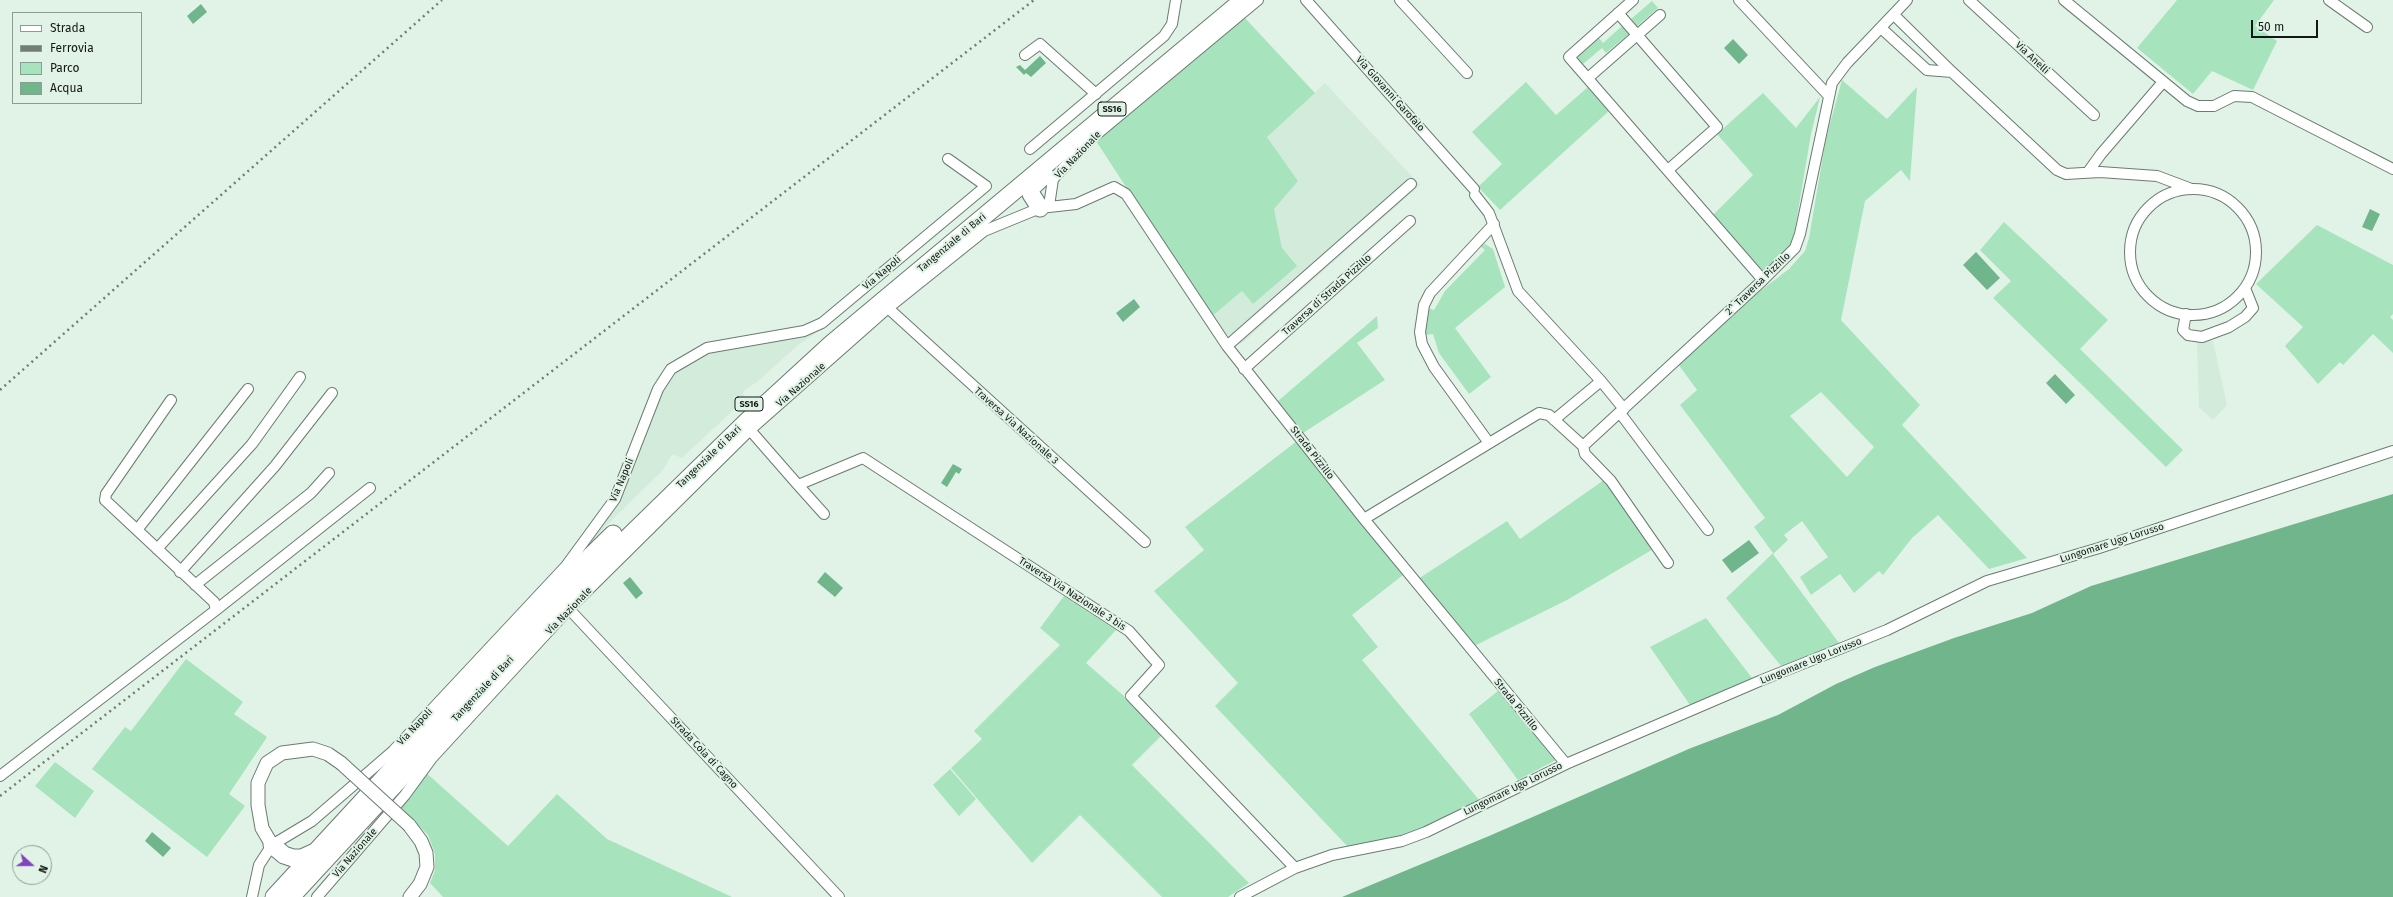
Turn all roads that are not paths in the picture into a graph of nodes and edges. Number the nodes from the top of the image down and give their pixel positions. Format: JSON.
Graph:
{"nodes":[{"id":1,"x":1176,"y":0,"type":"edge"},
{"id":2,"x":1224,"y":0,"type":"edge"},
{"id":3,"x":1243,"y":0,"type":"edge"},
{"id":4,"x":1258,"y":0,"type":"edge"},
{"id":5,"x":1306,"y":0,"type":"edge"},
{"id":6,"x":1400,"y":0,"type":"edge"},
{"id":7,"x":1634,"y":0,"type":"edge"},
{"id":8,"x":1739,"y":0,"type":"edge"},
{"id":9,"x":1907,"y":0,"type":"edge"},
{"id":10,"x":1969,"y":0,"type":"edge"},
{"id":11,"x":2064,"y":0,"type":"edge"},
{"id":12,"x":2329,"y":0,"type":"edge"},
{"id":13,"x":1618,"y":13,"type":"junction"},
{"id":14,"x":1894,"y":14,"type":"junction"},
{"id":15,"x":1660,"y":15,"type":"dead end"},
{"id":16,"x":2366,"y":27,"type":"dead end"},
{"id":17,"x":1881,"y":28,"type":"junction"},
{"id":18,"x":1637,"y":35,"type":"junction"},
{"id":19,"x":1025,"y":54,"type":"dead end"},
{"id":20,"x":1952,"y":72,"type":"junction"},
{"id":21,"x":1467,"y":73,"type":"dead end"},
{"id":22,"x":1588,"y":78,"type":"junction"},
{"id":23,"x":2163,"y":82,"type":"junction"},
{"id":24,"x":1096,"y":94,"type":"junction"},
{"id":25,"x":1828,"y":95,"type":"junction"},
{"id":26,"x":2094,"y":115,"type":"dead end"},
{"id":27,"x":1088,"y":129,"type":"junction"},
{"id":28,"x":1030,"y":149,"type":"dead end"},
{"id":29,"x":948,"y":159,"type":"dead end"},
{"id":30,"x":2393,"y":169,"type":"edge"},
{"id":31,"x":1668,"y":170,"type":"junction"},
{"id":32,"x":2088,"y":172,"type":"junction"},
{"id":33,"x":1411,"y":184,"type":"dead end"},
{"id":34,"x":2189,"y":188,"type":"junction"},
{"id":35,"x":1040,"y":209,"type":"junction"},
{"id":36,"x":982,"y":218,"type":"junction"},
{"id":37,"x":1410,"y":221,"type":"dead end"},
{"id":38,"x":1494,"y":224,"type":"junction"},
{"id":39,"x":1763,"y":280,"type":"junction"},
{"id":40,"x":2245,"y":288,"type":"junction"},
{"id":41,"x":888,"y":308,"type":"junction"},
{"id":42,"x":2186,"y":314,"type":"junction"},
{"id":43,"x":1226,"y":346,"type":"junction"},
{"id":44,"x":1244,"y":369,"type":"junction"},
{"id":45,"x":300,"y":377,"type":"dead end"},
{"id":46,"x":1601,"y":381,"type":"junction"},
{"id":47,"x":248,"y":389,"type":"dead end"},
{"id":48,"x":332,"y":393,"type":"dead end"},
{"id":49,"x":171,"y":400,"type":"dead end"},
{"id":50,"x":1622,"y":411,"type":"junction"},
{"id":51,"x":1554,"y":420,"type":"junction"},
{"id":52,"x":750,"y":430,"type":"junction"},
{"id":53,"x":1489,"y":443,"type":"junction"},
{"id":54,"x":1583,"y":446,"type":"junction"},
{"id":55,"x":2393,"y":451,"type":"edge"},
{"id":56,"x":329,"y":473,"type":"dead end"},
{"id":57,"x":798,"y":485,"type":"junction"},
{"id":58,"x":370,"y":488,"type":"dead end"},
{"id":59,"x":824,"y":514,"type":"dead end"},
{"id":60,"x":1364,"y":519,"type":"junction"},
{"id":61,"x":137,"y":530,"type":"junction"},
{"id":62,"x":1708,"y":530,"type":"dead end"},
{"id":63,"x":1145,"y":542,"type":"dead end"},
{"id":64,"x":157,"y":549,"type":"junction"},
{"id":65,"x":1668,"y":563,"type":"dead end"},
{"id":66,"x":180,"y":572,"type":"junction"},
{"id":67,"x":195,"y":585,"type":"junction"},
{"id":68,"x":569,"y":609,"type":"junction"},
{"id":69,"x":216,"y":610,"type":"junction"},
{"id":70,"x":1566,"y":764,"type":"junction"},
{"id":71,"x":0,"y":776,"type":"edge"},
{"id":72,"x":278,"y":850,"type":"junction"},
{"id":73,"x":315,"y":852,"type":"junction"},
{"id":74,"x":1295,"y":868,"type":"junction"},
{"id":75,"x":282,"y":894,"type":"edge"},
{"id":76,"x":252,"y":897,"type":"edge"},
{"id":77,"x":317,"y":897,"type":"edge"},
{"id":78,"x":410,"y":897,"type":"edge"},
{"id":79,"x":839,"y":897,"type":"edge"},
{"id":80,"x":1240,"y":897,"type":"edge"}],
"edges":[{"from":1,"to":24,"type":"street"},
{"from":2,"to":73,"type":"highway","name":"Tangenziale di Bari","number":"SS16"},
{"from":3,"to":27,"type":"highway","name":"Tangenziale di Bari","number":"SS16"},
{"from":4,"to":35,"type":"street","name":"Via Nazionale"},
{"from":5,"to":38,"type":"street","name":"Via Giovanni Garofalo"},
{"from":6,"to":21,"type":"street"},
{"from":7,"to":13,"type":"street"},
{"from":8,"to":25,"type":"street"},
{"from":9,"to":14,"type":"street","name":"2^ Traversa Pizzillo"},
{"from":10,"to":26,"type":"street","name":"Via Anelli"},
{"from":11,"to":23,"type":"street"},
{"from":12,"to":16,"type":"street"},
{"from":13,"to":18,"type":"street"},
{"from":13,"to":22,"type":"street"},
{"from":14,"to":17,"type":"street","name":"2^ Traversa Pizzillo"},
{"from":14,"to":20,"type":"street"},
{"from":15,"to":18,"type":"street"},
{"from":17,"to":20,"type":"street"},
{"from":17,"to":25,"type":"street","name":"2^ Traversa Pizzillo"},
{"from":18,"to":22,"type":"street"},
{"from":18,"to":31,"type":"street"},
{"from":19,"to":24,"type":"street"},
{"from":20,"to":32,"type":"street"},
{"from":22,"to":31,"type":"street"},
{"from":23,"to":30,"type":"street"},
{"from":23,"to":32,"type":"street"},
{"from":24,"to":28,"type":"street"},
{"from":25,"to":39,"type":"street","name":"2^ Traversa Pizzillo"},
{"from":27,"to":35,"type":"highway"},
{"from":27,"to":36,"type":"highway","name":"Tangenziale di Bari","number":"SS16"},
{"from":29,"to":72,"type":"street","name":"Via Napoli"},
{"from":31,"to":39,"type":"street"},
{"from":32,"to":34,"type":"street"},
{"from":33,"to":43,"type":"street"},
{"from":34,"to":40,"type":"street"},
{"from":34,"to":42,"type":"street"},
{"from":35,"to":36,"type":"highway"},
{"from":35,"to":41,"type":"street","name":"Via Nazionale"},
{"from":35,"to":43,"type":"street","name":"Strada Pizzillo"},
{"from":36,"to":75,"type":"highway","name":"Tangenziale di Bari","number":"SS16"},
{"from":37,"to":44,"type":"street","name":"Traversa di Strada Pizzillo"},
{"from":38,"to":46,"type":"street","name":"Via Giovanni Garofalo"},
{"from":38,"to":53,"type":"street"},
{"from":39,"to":50,"type":"street","name":"2^ Traversa Pizzillo"},
{"from":40,"to":42,"type":"street"},
{"from":40,"to":42,"type":"street"},
{"from":41,"to":52,"type":"street","name":"Via Nazionale"},
{"from":41,"to":63,"type":"street","name":"Traversa Via Nazionale 3"},
{"from":43,"to":44,"type":"street","name":"Strada Pizzillo"},
{"from":44,"to":60,"type":"street","name":"Strada Pizzillo"},
{"from":45,"to":64,"type":"street"},
{"from":46,"to":50,"type":"street"},
{"from":46,"to":51,"type":"street"},
{"from":47,"to":61,"type":"street"},
{"from":48,"to":66,"type":"street"},
{"from":49,"to":61,"type":"street"},
{"from":50,"to":54,"type":"street","name":"2^ Traversa Pizzillo"},
{"from":50,"to":62,"type":"street"},
{"from":51,"to":53,"type":"street"},
{"from":51,"to":54,"type":"street"},
{"from":52,"to":57,"type":"street"},
{"from":52,"to":68,"type":"street","name":"Via Nazionale"},
{"from":53,"to":60,"type":"street"},
{"from":54,"to":65,"type":"street"},
{"from":55,"to":70,"type":"street","name":"Lungomare Ugo Lorusso"},
{"from":56,"to":67,"type":"street"},
{"from":57,"to":59,"type":"street"},
{"from":57,"to":74,"type":"street","name":"Traversa Via Nazionale 3 bis"},
{"from":58,"to":69,"type":"street"},
{"from":60,"to":70,"type":"street","name":"Strada Pizzillo"},
{"from":61,"to":64,"type":"street"},
{"from":64,"to":66,"type":"street"},
{"from":66,"to":67,"type":"street"},
{"from":67,"to":69,"type":"street"},
{"from":68,"to":77,"type":"street","name":"Via Nazionale"},
{"from":68,"to":79,"type":"street","name":"Strada Cola di Cagno"},
{"from":69,"to":71,"type":"street"},
{"from":70,"to":74,"type":"street","name":"Lungomare Ugo Lorusso"},
{"from":72,"to":73,"type":"highway"},
{"from":72,"to":75,"type":"highway"},
{"from":72,"to":76,"type":"street","name":"Via Napoli"},
{"from":72,"to":78,"type":"street","bridge":true},
{"from":73,"to":75,"type":"highway","name":"Tangenziale di Bari","number":"SS16"},
{"from":74,"to":80,"type":"street","name":"Lungomare Ugo Lorusso"}]}
